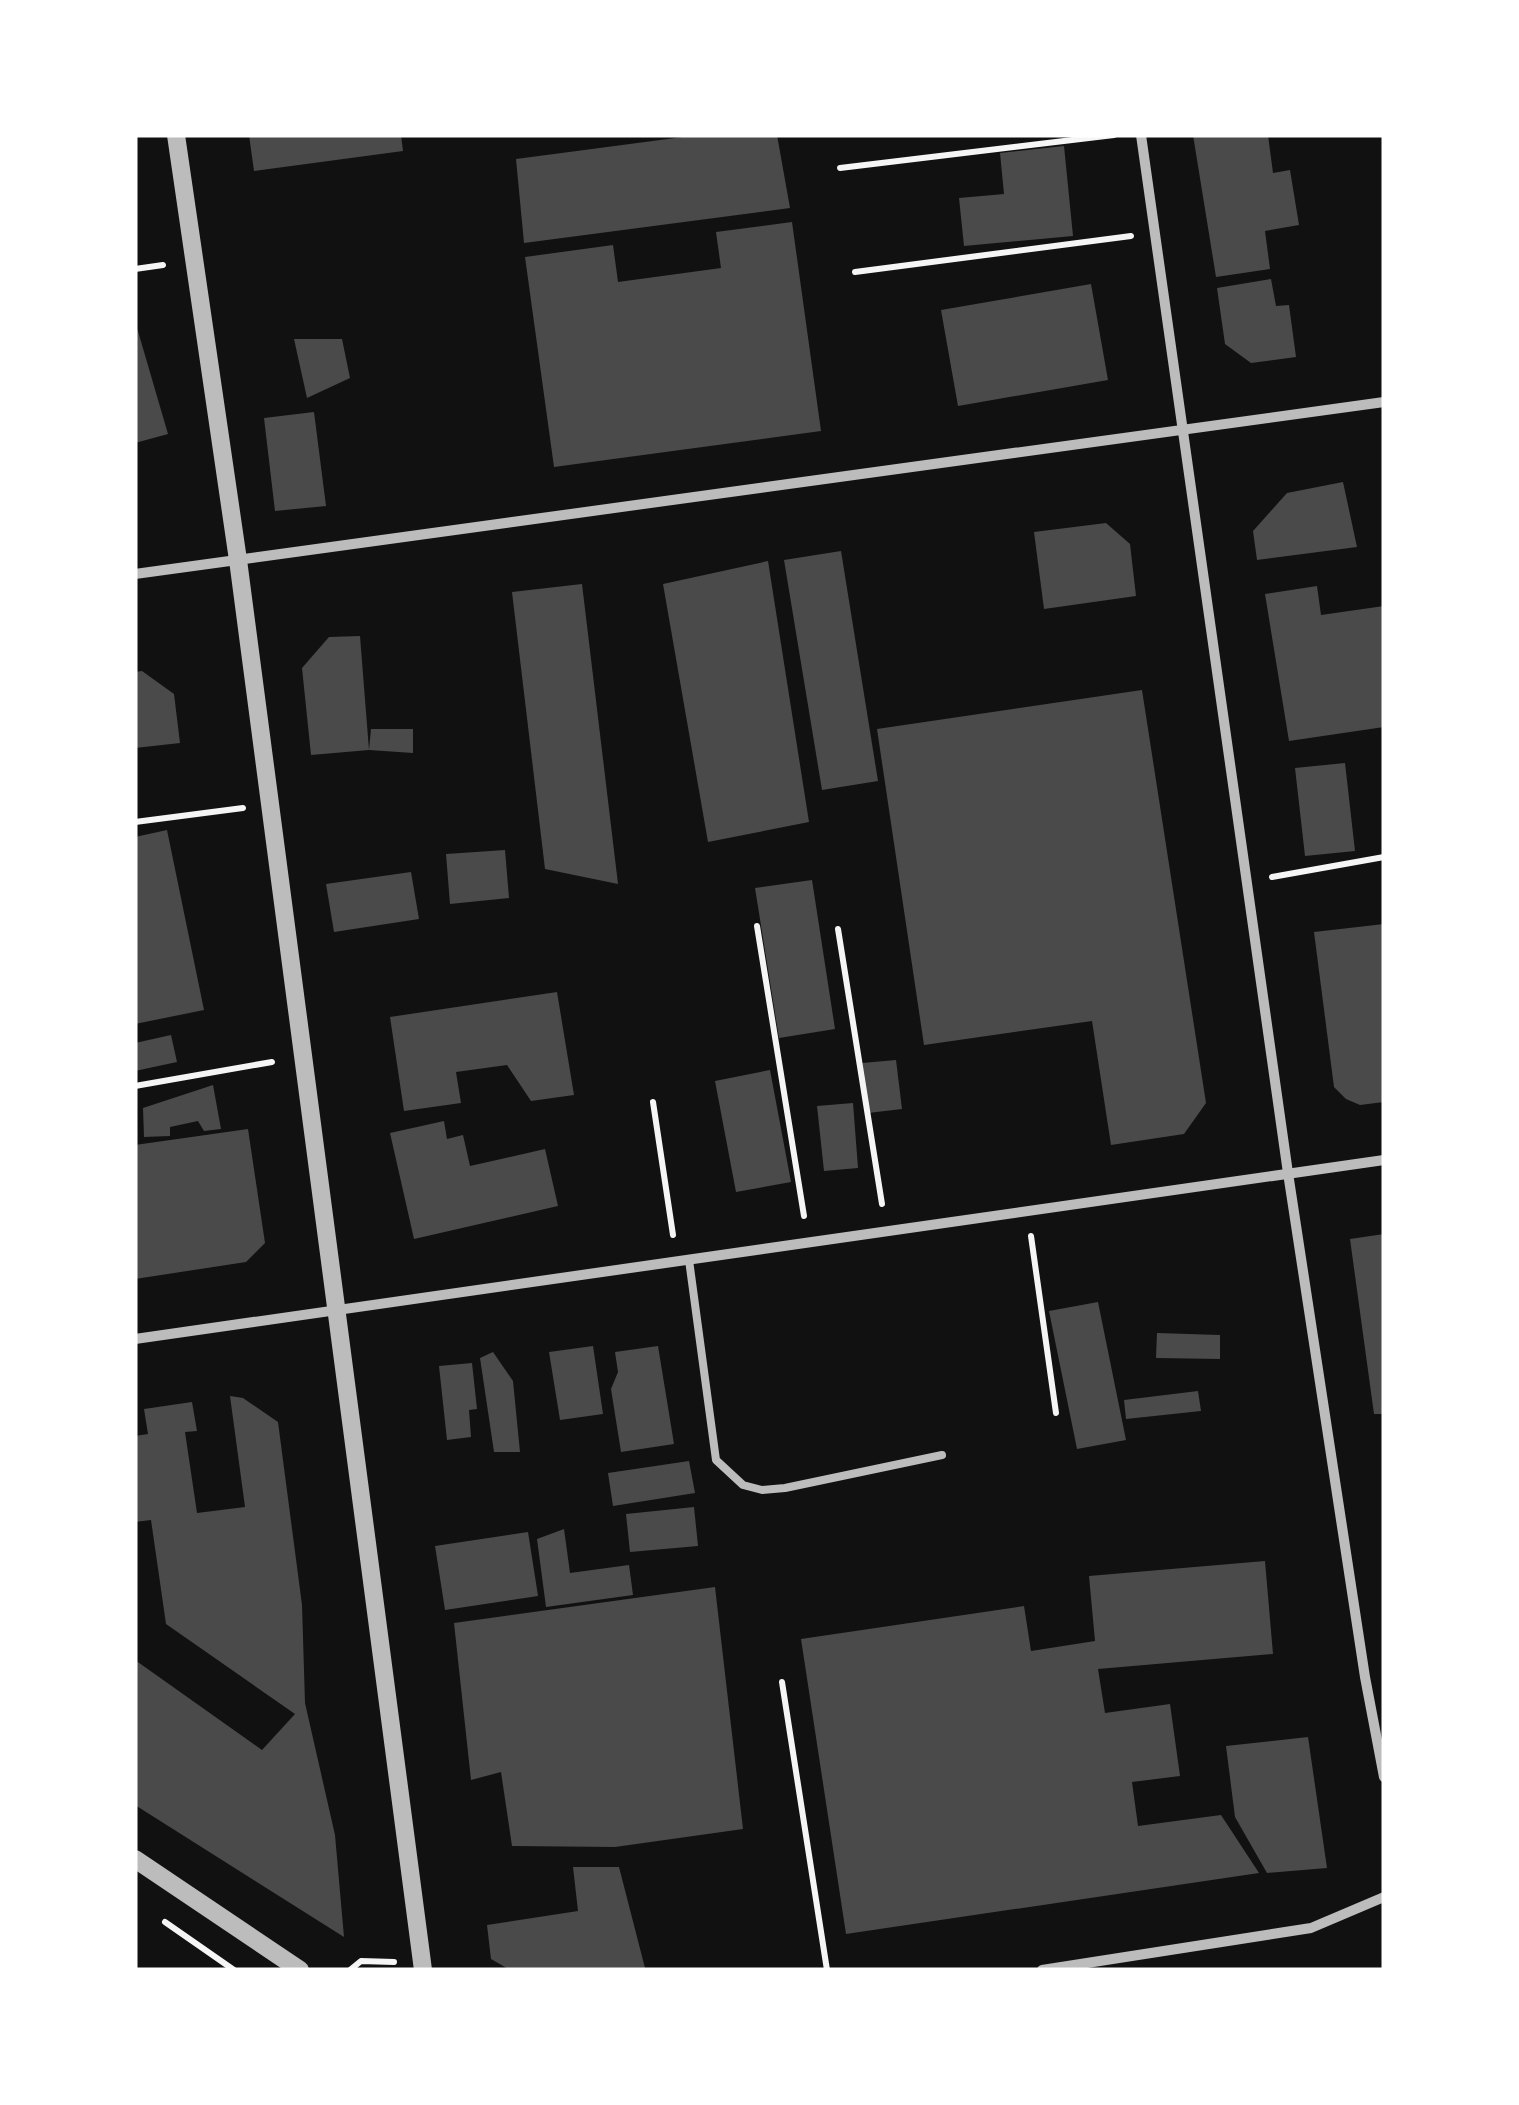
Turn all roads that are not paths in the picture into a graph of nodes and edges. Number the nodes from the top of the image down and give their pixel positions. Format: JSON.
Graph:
{"nodes":[{"id":1,"x":176,"y":135,"type":"edge"},
{"id":2,"x":1141,"y":135,"type":"edge"},
{"id":3,"x":1384,"y":402,"type":"edge"},
{"id":4,"x":1181,"y":430,"type":"junction"},
{"id":5,"x":238,"y":560,"type":"junction"},
{"id":6,"x":135,"y":574,"type":"edge"},
{"id":7,"x":1384,"y":1160,"type":"edge"},
{"id":8,"x":1288,"y":1173,"type":"junction"},
{"id":9,"x":683,"y":1260,"type":"junction"},
{"id":10,"x":337,"y":1310,"type":"junction"},
{"id":11,"x":135,"y":1338,"type":"edge"},
{"id":12,"x":942,"y":1454,"type":"dead end"},
{"id":13,"x":1384,"y":1776,"type":"edge"},
{"id":14,"x":135,"y":1859,"type":"edge"},
{"id":15,"x":1384,"y":1896,"type":"edge"},
{"id":16,"x":300,"y":1970,"type":"edge"},
{"id":17,"x":423,"y":1970,"type":"edge"},
{"id":18,"x":1042,"y":1970,"type":"edge"}],
"edges":[{"from":1,"to":5,"type":"street"},
{"from":2,"to":4,"type":"street"},
{"from":3,"to":4,"type":"street"},
{"from":4,"to":5,"type":"street"},
{"from":4,"to":8,"type":"street"},
{"from":5,"to":6,"type":"street"},
{"from":5,"to":10,"type":"street"},
{"from":7,"to":8,"type":"street"},
{"from":8,"to":9,"type":"street"},
{"from":8,"to":13,"type":"street"},
{"from":9,"to":10,"type":"street"},
{"from":9,"to":12,"type":"lane"},
{"from":10,"to":11,"type":"street"},
{"from":10,"to":17,"type":"street"},
{"from":14,"to":16,"type":"street"},
{"from":15,"to":18,"type":"street"}]}
